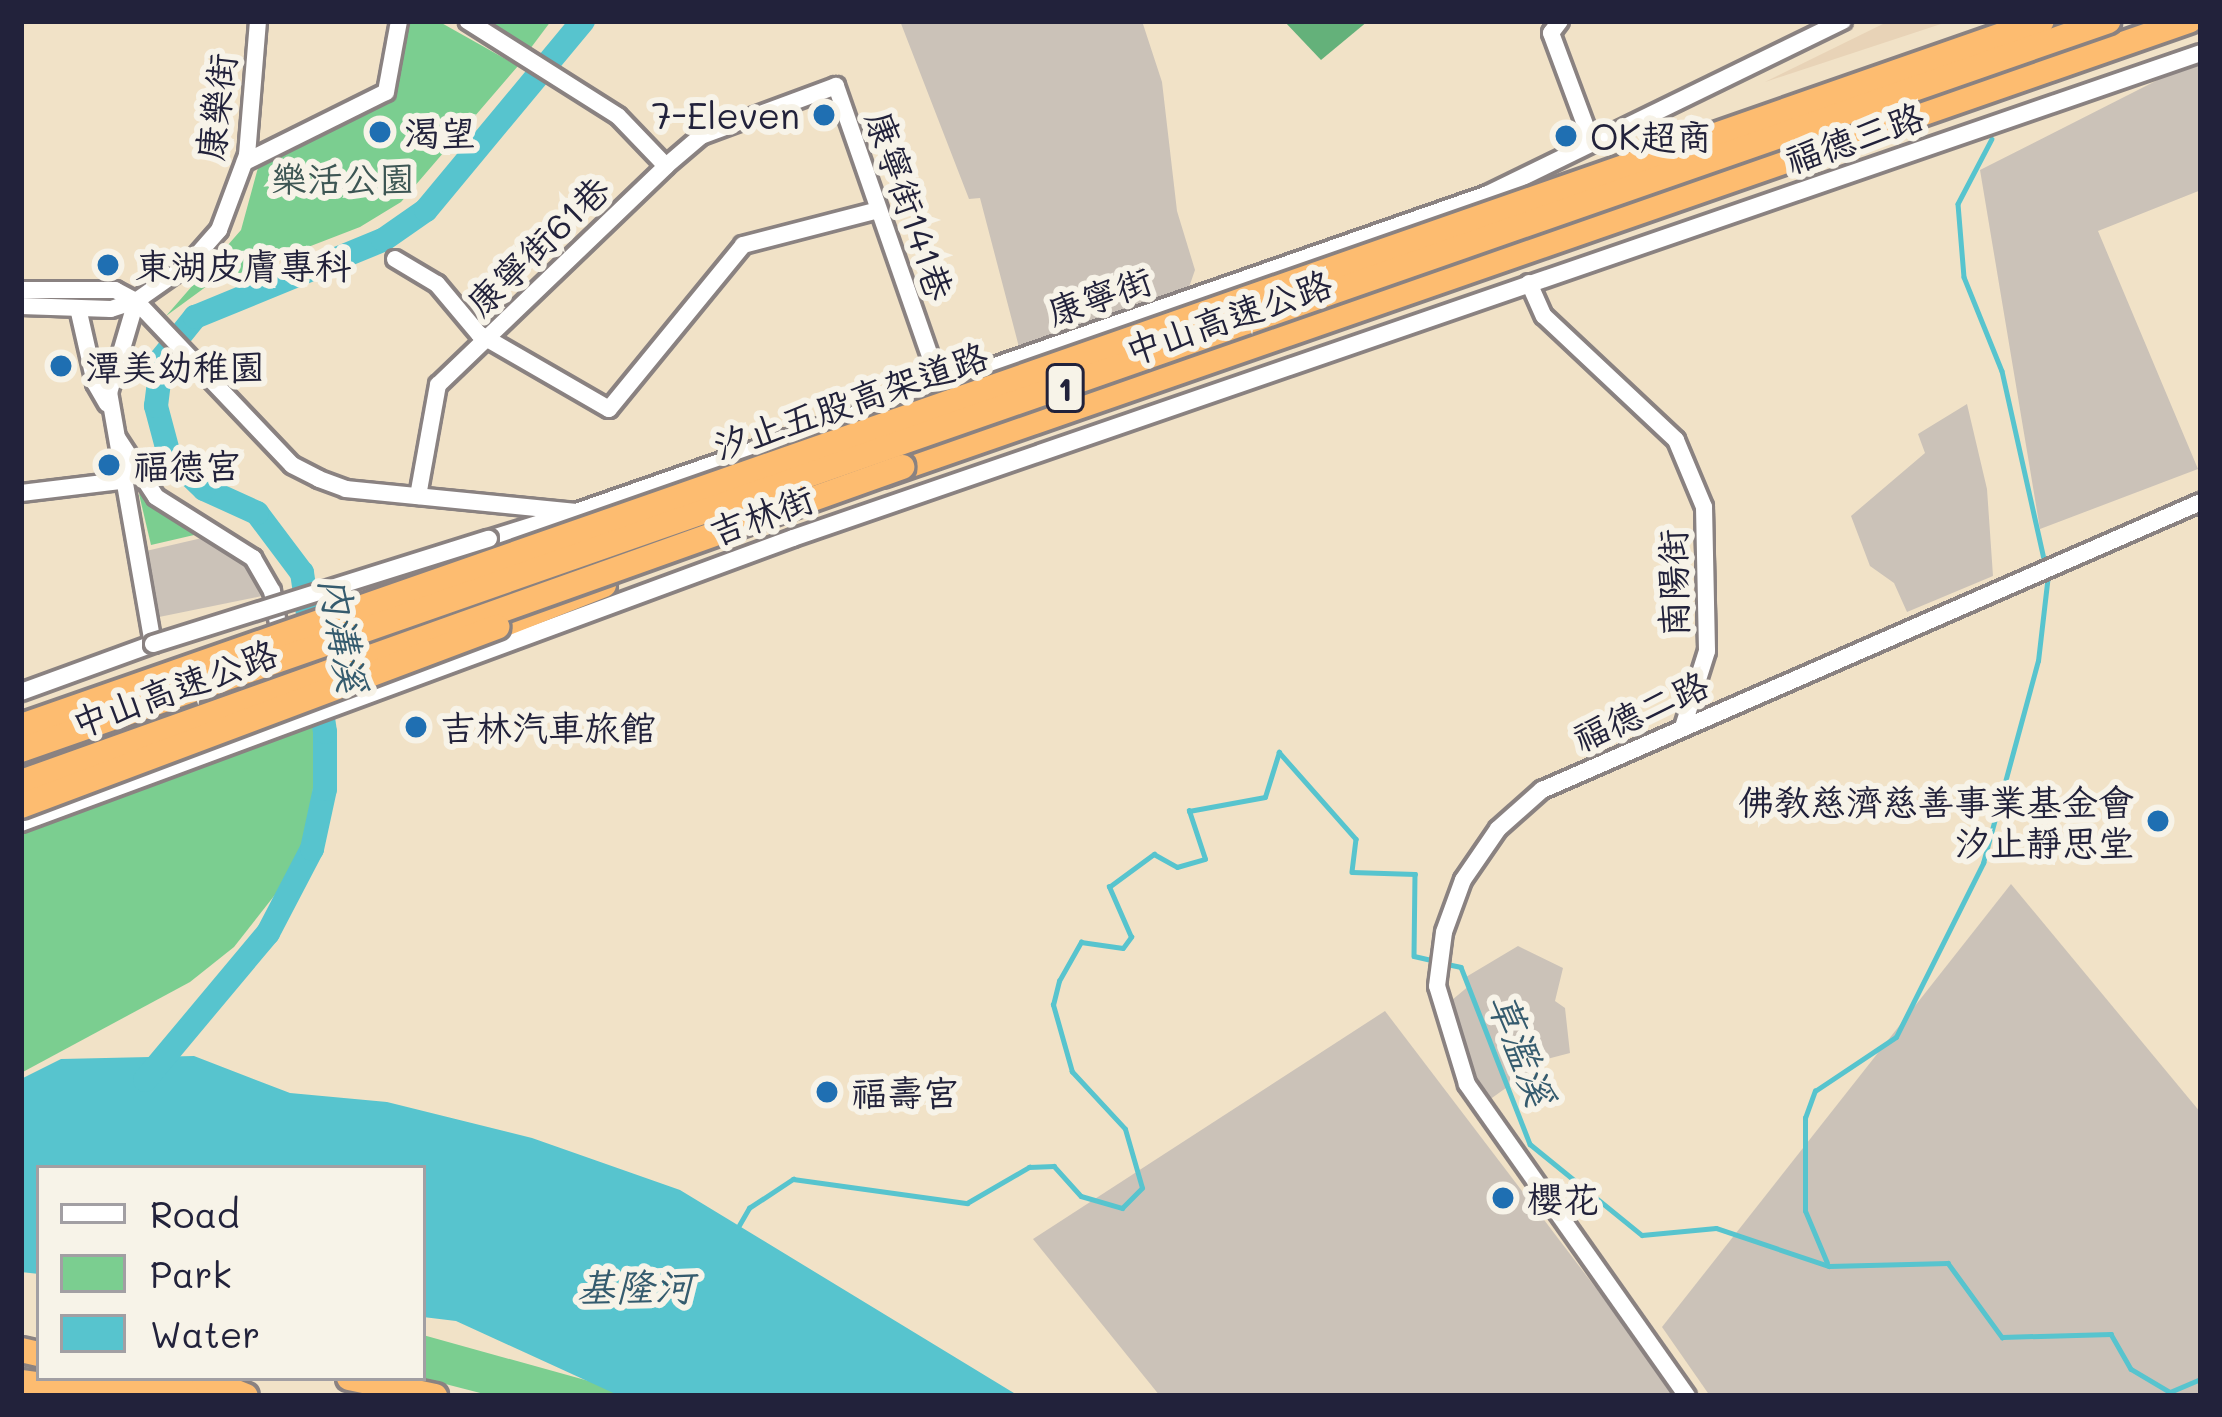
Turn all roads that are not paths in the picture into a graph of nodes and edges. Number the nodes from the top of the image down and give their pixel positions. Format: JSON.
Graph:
{"nodes":[{"id":1,"x":258,"y":21,"type":"edge"},
{"id":2,"x":399,"y":21,"type":"edge"},
{"id":3,"x":468,"y":21,"type":"edge"},
{"id":4,"x":1560,"y":21,"type":"edge"},
{"id":5,"x":1843,"y":21,"type":"edge"},
{"id":6,"x":2042,"y":21,"type":"edge"},
{"id":7,"x":2108,"y":21,"type":"edge"},
{"id":8,"x":2189,"y":21,"type":"edge"},
{"id":9,"x":2201,"y":53,"type":"edge"},
{"id":10,"x":1592,"y":143,"type":"junction"},
{"id":11,"x":245,"y":162,"type":"junction"},
{"id":12,"x":666,"y":166,"type":"junction"},
{"id":13,"x":874,"y":211,"type":"junction"},
{"id":14,"x":395,"y":259,"type":"dead end"},
{"id":15,"x":1529,"y":283,"type":"junction"},
{"id":16,"x":21,"y":290,"type":"edge"},
{"id":17,"x":136,"y":301,"type":"junction"},
{"id":18,"x":21,"y":306,"type":"edge"},
{"id":19,"x":78,"y":308,"type":"junction"},
{"id":20,"x":490,"y":337,"type":"junction"},
{"id":21,"x":940,"y":388,"type":"junction"},
{"id":22,"x":110,"y":408,"type":"junction"},
{"id":23,"x":115,"y":433,"type":"junction"},
{"id":24,"x":902,"y":467,"type":"junction"},
{"id":25,"x":120,"y":481,"type":"junction"},
{"id":26,"x":21,"y":494,"type":"edge"},
{"id":27,"x":418,"y":496,"type":"junction"},
{"id":28,"x":2201,"y":502,"type":"edge"},
{"id":29,"x":575,"y":512,"type":"junction"},
{"id":30,"x":153,"y":644,"type":"junction"},
{"id":31,"x":21,"y":692,"type":"edge"},
{"id":32,"x":301,"y":720,"type":"junction"},
{"id":33,"x":21,"y":727,"type":"edge"},
{"id":34,"x":1683,"y":727,"type":"junction"},
{"id":35,"x":21,"y":750,"type":"edge"},
{"id":36,"x":21,"y":782,"type":"edge"},
{"id":37,"x":21,"y":806,"type":"edge"},
{"id":38,"x":21,"y":823,"type":"edge"},
{"id":39,"x":101,"y":1381,"type":"edge"},
{"id":40,"x":207,"y":1381,"type":"edge"},
{"id":41,"x":363,"y":1381,"type":"edge"},
{"id":42,"x":21,"y":1382,"type":"edge"},
{"id":43,"x":124,"y":1396,"type":"edge"},
{"id":44,"x":214,"y":1396,"type":"edge"},
{"id":45,"x":246,"y":1396,"type":"edge"},
{"id":46,"x":435,"y":1396,"type":"edge"},
{"id":47,"x":1687,"y":1396,"type":"edge"}],
"edges":[{"from":1,"to":11,"type":"street","name":"康樂街"},
{"from":2,"to":11,"type":"street"},
{"from":3,"to":12,"type":"street"},
{"from":4,"to":10,"type":"street"},
{"from":5,"to":10,"type":"street","name":"康寧街"},
{"from":6,"to":33,"type":"highway","name":"汐止五股高架道路","number":"1","bridge":true},
{"from":7,"to":35,"type":"highway","name":"中山高速公路","number":"1","bridge":true},
{"from":8,"to":24,"type":"highway","name":"中山高速公路","number":"1"},
{"from":9,"to":15,"type":"street","name":"福德三路"},
{"from":10,"to":21,"type":"street","name":"康寧街"},
{"from":11,"to":17,"type":"street","name":"康樂街"},
{"from":12,"to":13,"type":"street","name":"康寧街141巷"},
{"from":12,"to":20,"type":"street","name":"康寧街61巷"},
{"from":13,"to":20,"type":"street"},
{"from":13,"to":21,"type":"street","name":"康寧街141巷"},
{"from":14,"to":20,"type":"street"},
{"from":15,"to":32,"type":"street","name":"吉林街"},
{"from":15,"to":34,"type":"street","name":"南陽街"},
{"from":16,"to":17,"type":"street"},
{"from":17,"to":19,"type":"street"},
{"from":17,"to":22,"type":"street"},
{"from":17,"to":27,"type":"street","name":"康寧街"},
{"from":18,"to":19,"type":"street"},
{"from":19,"to":22,"type":"street"},
{"from":20,"to":27,"type":"street","name":"康寧街61巷"},
{"from":21,"to":29,"type":"street","name":"康寧街"},
{"from":22,"to":23,"type":"street"},
{"from":23,"to":25,"type":"street"},
{"from":23,"to":32,"type":"street"},
{"from":24,"to":36,"type":"highway","name":"中山高速公路","number":"1","bridge":true},
{"from":24,"to":37,"type":"highway","number":"1","bridge":true},
{"from":25,"to":26,"type":"street"},
{"from":25,"to":30,"type":"street"},
{"from":27,"to":29,"type":"street","name":"康寧街"},
{"from":28,"to":34,"type":"street","name":"福德二路"},
{"from":29,"to":30,"type":"street","bridge":true},
{"from":30,"to":31,"type":"street"},
{"from":32,"to":38,"type":"street","name":"吉林街"},
{"from":34,"to":47,"type":"street","name":"福德二路"},
{"from":39,"to":44,"type":"highway"},
{"from":40,"to":45,"type":"highway"},
{"from":41,"to":46,"type":"highway"},
{"from":42,"to":43,"type":"highway"}]}
